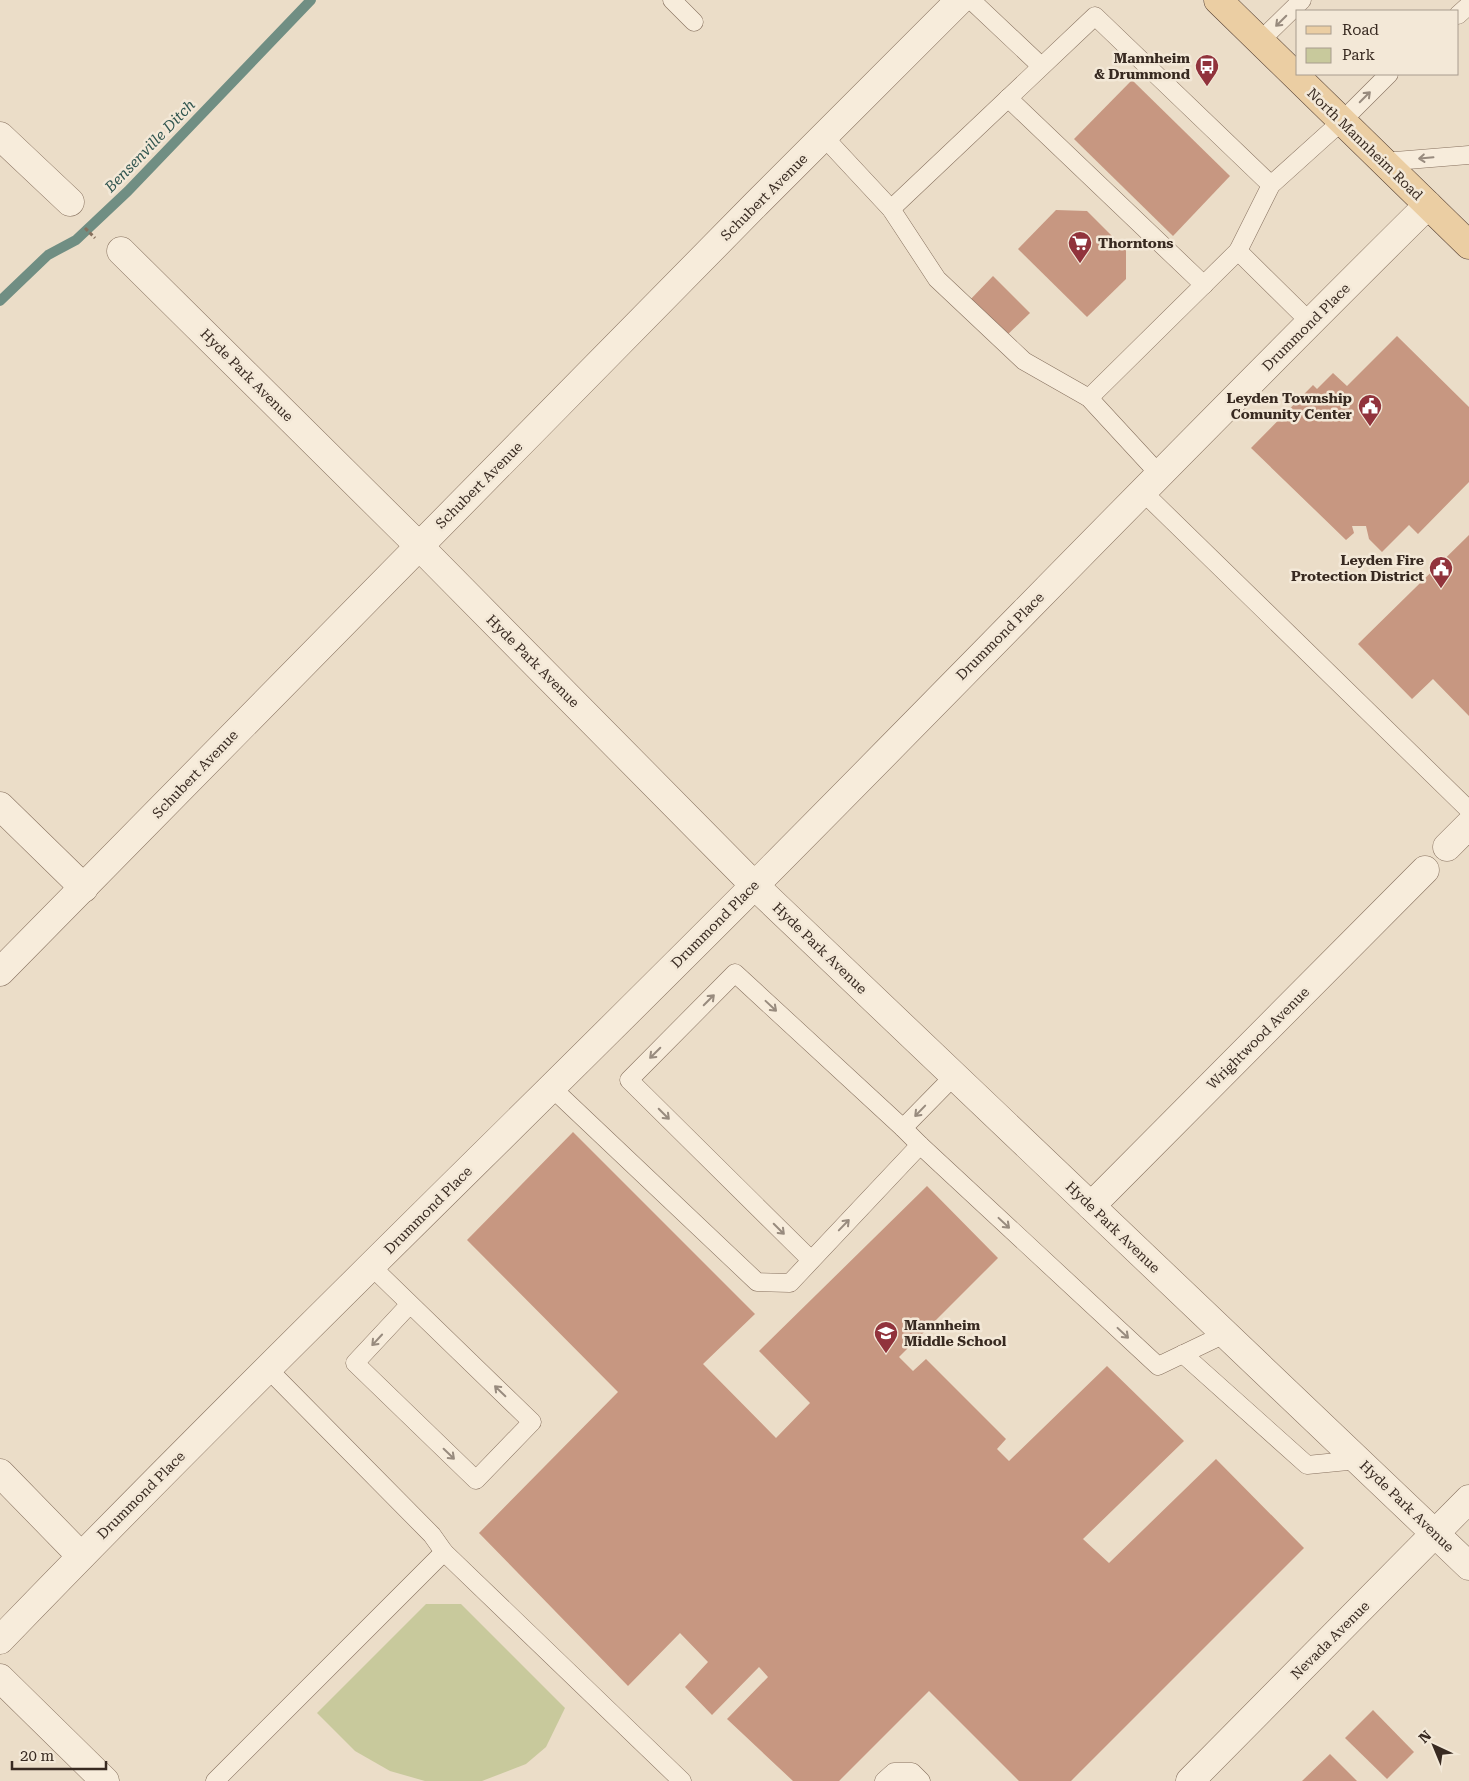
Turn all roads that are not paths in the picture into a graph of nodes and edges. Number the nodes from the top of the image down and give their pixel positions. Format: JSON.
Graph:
{"nodes":[{"id":1,"x":672,"y":0,"type":"edge"},
{"id":2,"x":960,"y":0,"type":"edge"},
{"id":3,"x":971,"y":0,"type":"edge"},
{"id":4,"x":1218,"y":0,"type":"edge"},
{"id":5,"x":1302,"y":0,"type":"edge"},
{"id":6,"x":1469,"y":5,"type":"edge"},
{"id":7,"x":1459,"y":14,"type":"edge"},
{"id":8,"x":694,"y":22,"type":"dead end"},
{"id":9,"x":1260,"y":41,"type":"junction"},
{"id":10,"x":1041,"y":66,"type":"junction"},
{"id":11,"x":1388,"y":75,"type":"edge"},
{"id":12,"x":1008,"y":98,"type":"junction"},
{"id":13,"x":1342,"y":121,"type":"junction"},
{"id":14,"x":0,"y":136,"type":"edge"},
{"id":15,"x":824,"y":137,"type":"junction"},
{"id":16,"x":1469,"y":155,"type":"edge"},
{"id":17,"x":1383,"y":162,"type":"junction"},
{"id":18,"x":1271,"y":185,"type":"junction"},
{"id":19,"x":1428,"y":205,"type":"junction"},
{"id":20,"x":892,"y":209,"type":"junction"},
{"id":21,"x":75,"y":212,"type":"road end"},
{"id":22,"x":1469,"y":245,"type":"edge"},
{"id":23,"x":110,"y":246,"type":"road end"},
{"id":24,"x":1238,"y":251,"type":"junction"},
{"id":25,"x":1204,"y":285,"type":"junction"},
{"id":26,"x":1311,"y":323,"type":"junction"},
{"id":27,"x":1089,"y":398,"type":"junction"},
{"id":28,"x":1151,"y":484,"type":"junction"},
{"id":29,"x":420,"y":546,"type":"junction"},
{"id":30,"x":0,"y":806,"type":"edge"},
{"id":31,"x":1469,"y":810,"type":"edge"},
{"id":32,"x":1469,"y":825,"type":"edge"},
{"id":33,"x":1447,"y":847,"type":"dead end"},
{"id":34,"x":1425,"y":870,"type":"dead end"},
{"id":35,"x":754,"y":885,"type":"junction"},
{"id":36,"x":84,"y":888,"type":"junction"},
{"id":37,"x":0,"y":972,"type":"edge"},
{"id":38,"x":954,"y":1076,"type":"junction"},
{"id":39,"x":552,"y":1087,"type":"junction"},
{"id":40,"x":903,"y":1128,"type":"junction"},
{"id":41,"x":920,"y":1145,"type":"junction"},
{"id":42,"x":1091,"y":1206,"type":"junction"},
{"id":43,"x":810,"y":1260,"type":"junction"},
{"id":44,"x":372,"y":1267,"type":"junction"},
{"id":45,"x":410,"y":1304,"type":"junction"},
{"id":46,"x":1225,"y":1334,"type":"junction"},
{"id":47,"x":1183,"y":1354,"type":"junction"},
{"id":48,"x":268,"y":1369,"type":"junction"},
{"id":49,"x":1358,"y":1460,"type":"junction"},
{"id":50,"x":0,"y":1473,"type":"edge"},
{"id":51,"x":1469,"y":1499,"type":"edge"},
{"id":52,"x":1435,"y":1533,"type":"junction"},
{"id":53,"x":444,"y":1552,"type":"junction"},
{"id":54,"x":81,"y":1556,"type":"junction"},
{"id":55,"x":1469,"y":1566,"type":"edge"},
{"id":56,"x":0,"y":1640,"type":"edge"},
{"id":57,"x":0,"y":1678,"type":"edge"},
{"id":58,"x":105,"y":1781,"type":"edge"},
{"id":59,"x":215,"y":1781,"type":"edge"},
{"id":60,"x":682,"y":1781,"type":"edge"},
{"id":61,"x":884,"y":1781,"type":"edge"},
{"id":62,"x":921,"y":1781,"type":"edge"},
{"id":63,"x":1190,"y":1781,"type":"edge"}],
"edges":[{"from":1,"to":8,"type":"lane"},
{"from":2,"to":15,"type":"street","name":"Schubert Avenue"},
{"from":3,"to":10,"type":"lane"},
{"from":4,"to":9,"type":"main road","name":"North Mannheim Road"},
{"from":5,"to":9,"type":"lane","one_way":true},
{"from":6,"to":7,"type":"lane"},
{"from":9,"to":13,"type":"main road","name":"North Mannheim Road"},
{"from":10,"to":12,"type":"lane"},
{"from":10,"to":18,"type":"lane"},
{"from":13,"to":11,"type":"lane","one_way":true},
{"from":12,"to":20,"type":"lane"},
{"from":12,"to":25,"type":"lane"},
{"from":13,"to":17,"type":"main road","name":"North Mannheim Road"},
{"from":13,"to":18,"type":"lane"},
{"from":14,"to":21,"type":"street"},
{"from":15,"to":20,"type":"lane"},
{"from":15,"to":29,"type":"street","name":"Schubert Avenue"},
{"from":16,"to":17,"type":"lane","one_way":true},
{"from":17,"to":19,"type":"main road","name":"North Mannheim Road"},
{"from":18,"to":24,"type":"lane"},
{"from":19,"to":22,"type":"main road","name":"North Mannheim Road"},
{"from":19,"to":26,"type":"street","name":"Drummond Place"},
{"from":20,"to":27,"type":"lane"},
{"from":23,"to":29,"type":"street","name":"Hyde Park Avenue"},
{"from":24,"to":25,"type":"lane"},
{"from":24,"to":26,"type":"lane"},
{"from":25,"to":27,"type":"lane"},
{"from":26,"to":28,"type":"street","name":"Drummond Place"},
{"from":27,"to":28,"type":"lane"},
{"from":28,"to":31,"type":"lane"},
{"from":28,"to":35,"type":"street","name":"Drummond Place"},
{"from":29,"to":35,"type":"street","name":"Hyde Park Avenue"},
{"from":29,"to":36,"type":"street","name":"Schubert Avenue"},
{"from":30,"to":36,"type":"street"},
{"from":32,"to":33,"type":"street"},
{"from":34,"to":42,"type":"street","name":"Wrightwood Avenue"},
{"from":35,"to":38,"type":"street","name":"Hyde Park Avenue"},
{"from":35,"to":39,"type":"street","name":"Drummond Place"},
{"from":36,"to":37,"type":"street","name":"Schubert Avenue"},
{"from":38,"to":40,"type":"lane","one_way":true},
{"from":38,"to":42,"type":"street","name":"Hyde Park Avenue"},
{"from":39,"to":43,"type":"lane"},
{"from":39,"to":44,"type":"street","name":"Drummond Place"},
{"from":40,"to":41,"type":"lane"},
{"from":40,"to":43,"type":"lane"},
{"from":43,"to":41,"type":"lane","one_way":true},
{"from":41,"to":47,"type":"lane","one_way":true},
{"from":42,"to":46,"type":"street","name":"Hyde Park Avenue"},
{"from":44,"to":45,"type":"lane"},
{"from":44,"to":48,"type":"street","name":"Drummond Place"},
{"from":45,"to":45,"type":"lane","one_way":true},
{"from":46,"to":47,"type":"lane"},
{"from":46,"to":49,"type":"street","name":"Hyde Park Avenue"},
{"from":47,"to":49,"type":"lane"},
{"from":48,"to":53,"type":"lane"},
{"from":48,"to":54,"type":"street","name":"Drummond Place"},
{"from":49,"to":52,"type":"street","name":"Hyde Park Avenue"},
{"from":50,"to":54,"type":"street"},
{"from":51,"to":52,"type":"street","name":"Nevada Avenue"},
{"from":52,"to":55,"type":"street","name":"Hyde Park Avenue"},
{"from":52,"to":63,"type":"street","name":"Nevada Avenue"},
{"from":53,"to":59,"type":"lane"},
{"from":53,"to":60,"type":"lane"},
{"from":54,"to":56,"type":"street","name":"Drummond Place"},
{"from":57,"to":58,"type":"street"},
{"from":61,"to":62,"type":"lane"}]}
